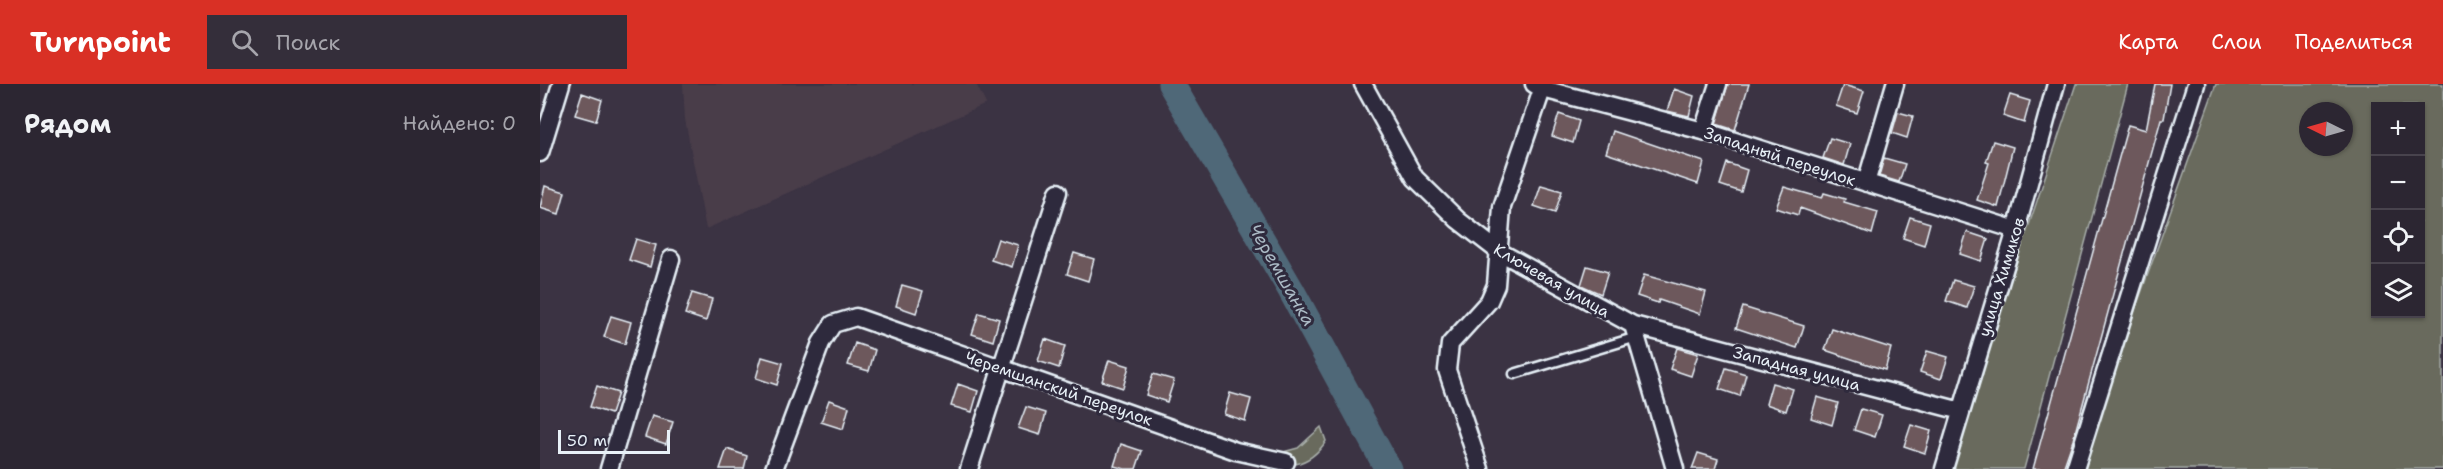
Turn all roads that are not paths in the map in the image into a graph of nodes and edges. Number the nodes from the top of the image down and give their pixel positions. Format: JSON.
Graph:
{"nodes":[{"id":1,"x":561,"y":84,"type":"edge"},
{"id":2,"x":1363,"y":84,"type":"edge"},
{"id":3,"x":1718,"y":84,"type":"edge"},
{"id":4,"x":1895,"y":84,"type":"edge"},
{"id":5,"x":2056,"y":84,"type":"edge"},
{"id":6,"x":2196,"y":84,"type":"edge"},
{"id":7,"x":1540,"y":86,"type":"edge"},
{"id":8,"x":1703,"y":132,"type":"junction"},
{"id":9,"x":540,"y":153,"type":"edge"},
{"id":10,"x":1866,"y":183,"type":"junction"},
{"id":11,"x":1058,"y":192,"type":"dead end"},
{"id":12,"x":2016,"y":230,"type":"junction"},
{"id":13,"x":1498,"y":251,"type":"junction"},
{"id":14,"x":671,"y":259,"type":"dead end"},
{"id":15,"x":1635,"y":331,"type":"junction"},
{"id":16,"x":1002,"y":368,"type":"junction"},
{"id":17,"x":1514,"y":374,"type":"dead end"},
{"id":18,"x":1961,"y":411,"type":"junction"},
{"id":19,"x":1286,"y":462,"type":"dead end"},
{"id":20,"x":609,"y":469,"type":"edge"},
{"id":21,"x":774,"y":469,"type":"edge"},
{"id":22,"x":969,"y":469,"type":"edge"},
{"id":23,"x":1480,"y":469,"type":"edge"},
{"id":24,"x":1675,"y":469,"type":"edge"},
{"id":25,"x":1944,"y":469,"type":"edge"},
{"id":26,"x":2075,"y":469,"type":"edge"}],
"edges":[{"from":1,"to":9,"type":"street"},
{"from":2,"to":13,"type":"street","name":"Ключевая улица"},
{"from":3,"to":8,"type":"street"},
{"from":4,"to":10,"type":"street"},
{"from":5,"to":12,"type":"street","name":"улица Химиков"},
{"from":6,"to":26,"type":"street"},
{"from":7,"to":8,"type":"street","name":"Западный переулок"},
{"from":7,"to":13,"type":"street"},
{"from":8,"to":10,"type":"street","name":"Западный переулок"},
{"from":10,"to":12,"type":"street","name":"Западный переулок"},
{"from":11,"to":16,"type":"street"},
{"from":12,"to":18,"type":"street","name":"улица Химиков"},
{"from":13,"to":15,"type":"street","name":"Ключевая улица"},
{"from":13,"to":23,"type":"street"},
{"from":14,"to":20,"type":"street"},
{"from":15,"to":17,"type":"lane"},
{"from":15,"to":18,"type":"street","name":"Западная улица"},
{"from":15,"to":24,"type":"street"},
{"from":16,"to":19,"type":"street","name":"Черемшанский переулок"},
{"from":16,"to":21,"type":"street","name":"Черемшанский переулок"},
{"from":16,"to":22,"type":"street"},
{"from":18,"to":25,"type":"street","name":"улица Химиков"}]}
